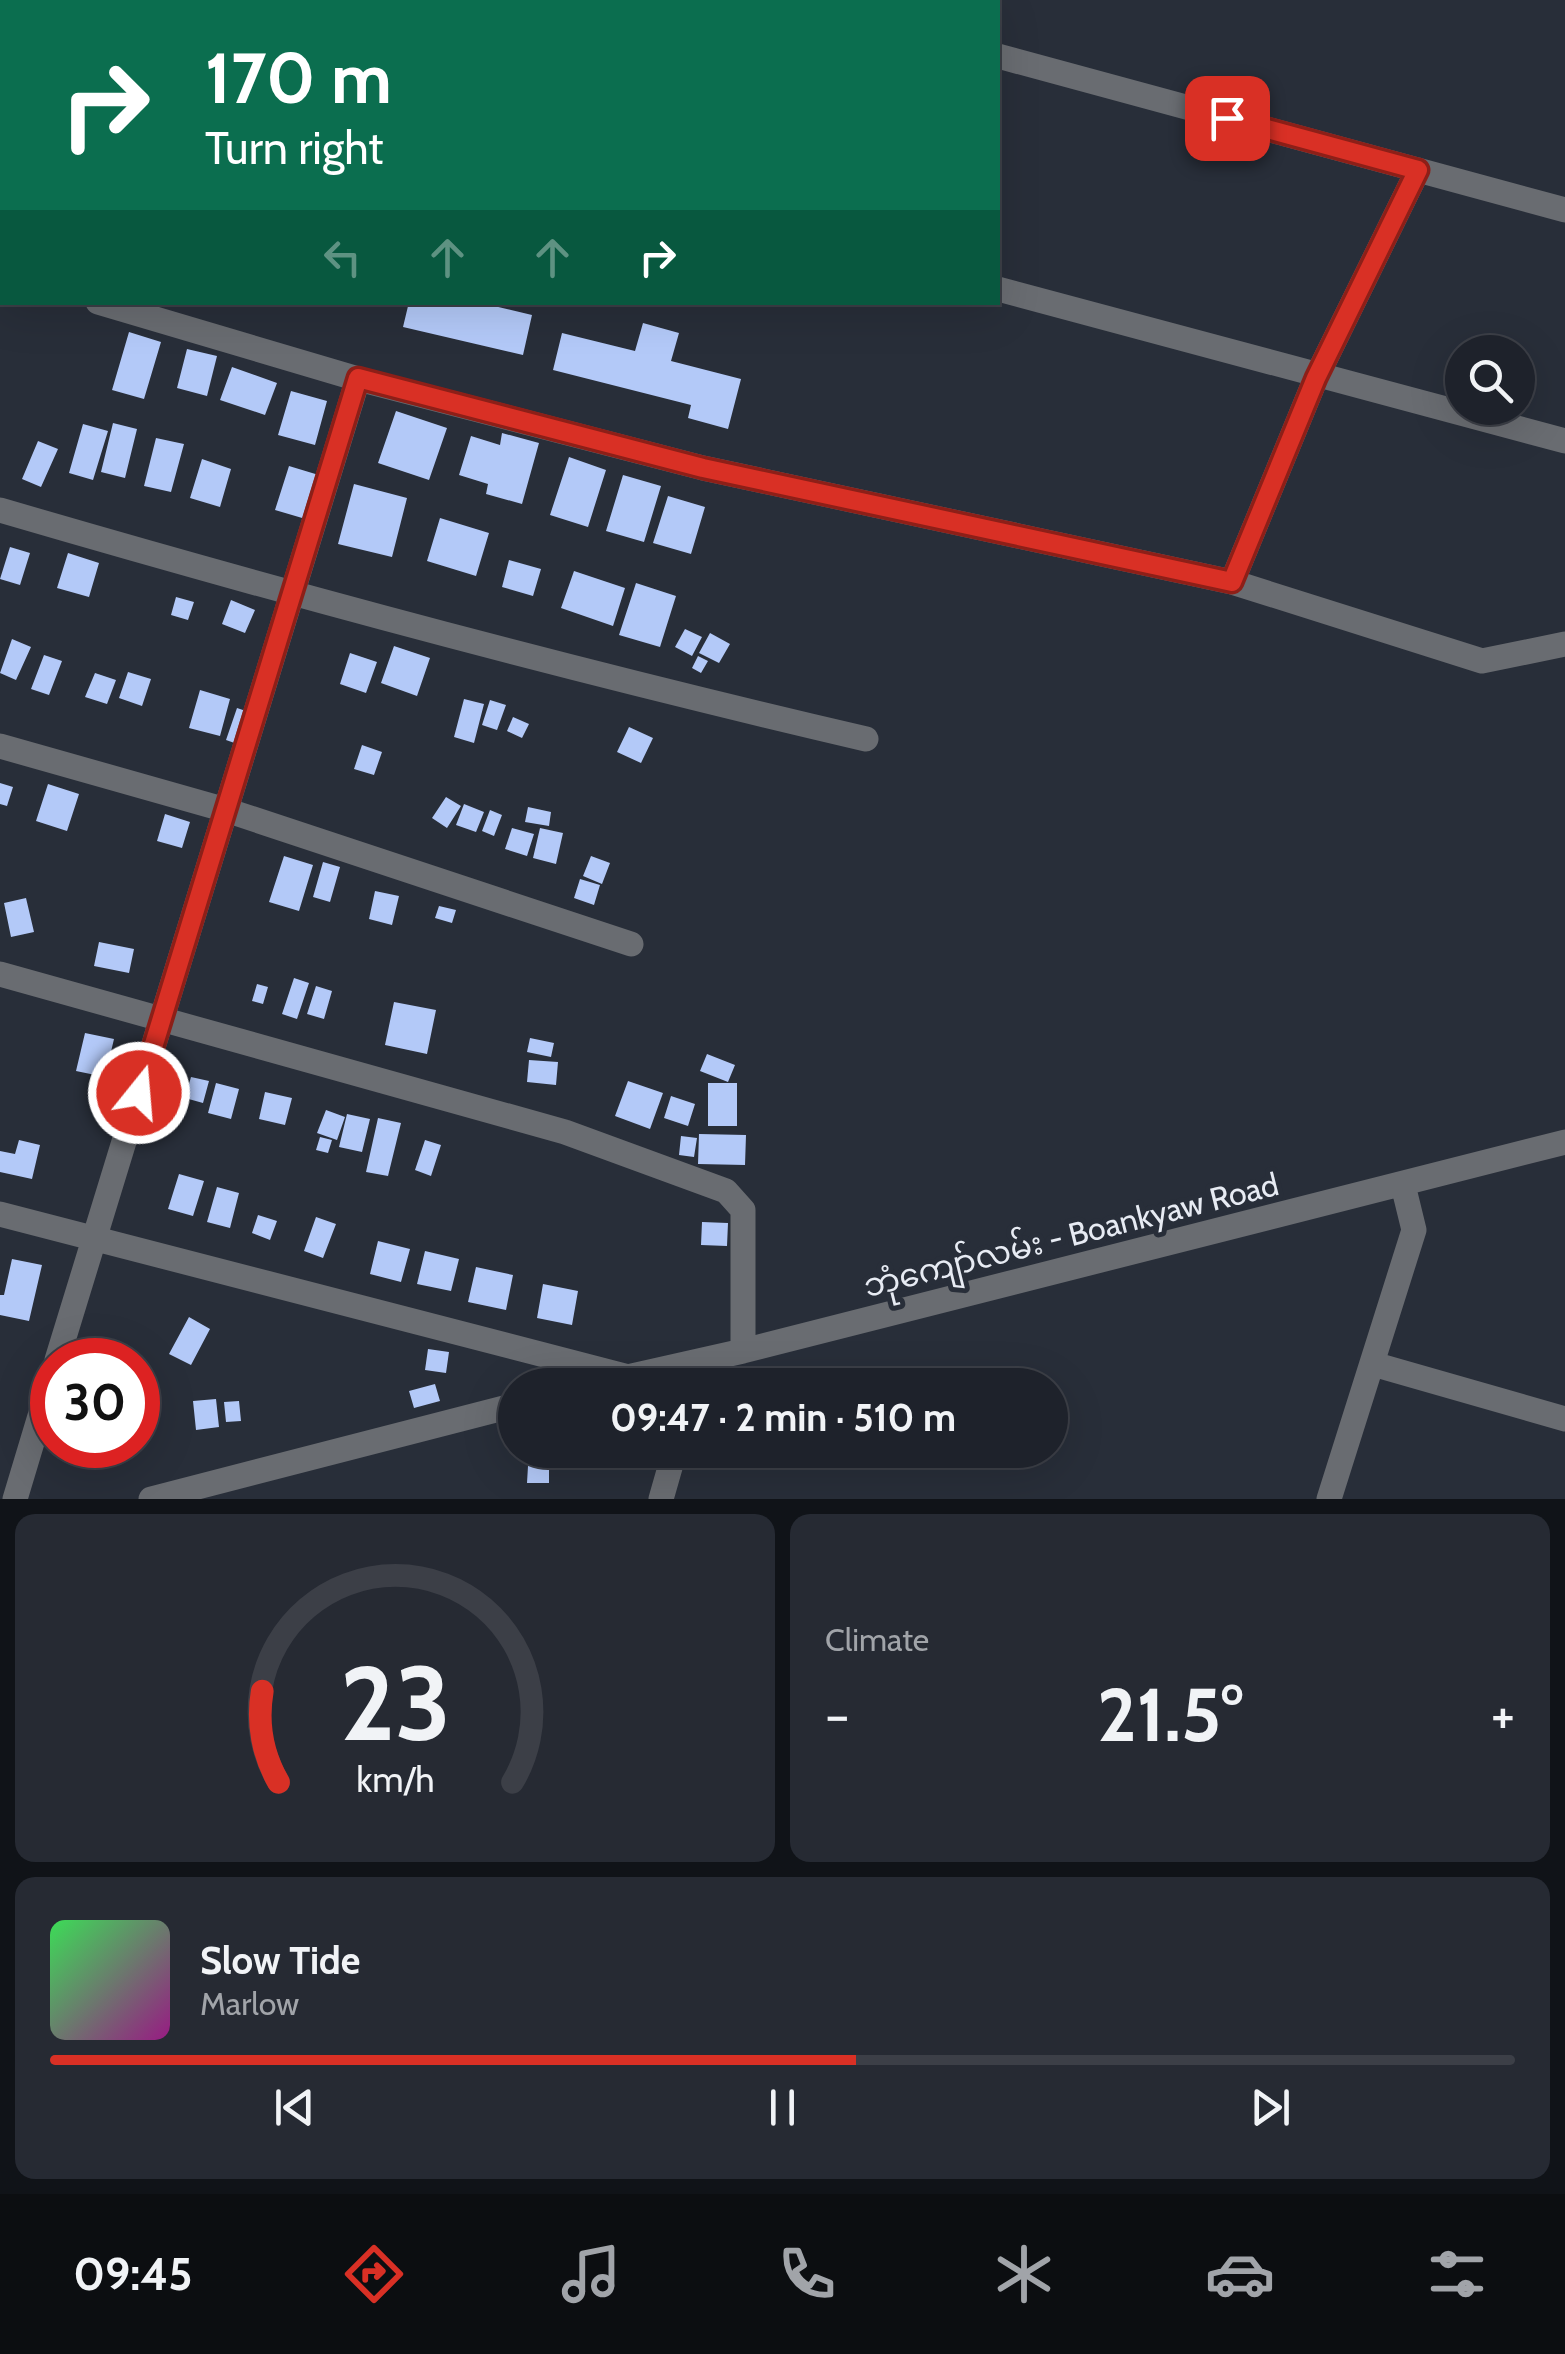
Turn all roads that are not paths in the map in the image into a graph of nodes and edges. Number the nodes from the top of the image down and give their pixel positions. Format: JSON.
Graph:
{"nodes":[{"id":1,"x":1000,"y":57,"type":"edge"},
{"id":2,"x":1418,"y":170,"type":"junction"},
{"id":3,"x":1565,"y":210,"type":"edge"},
{"id":4,"x":1000,"y":291,"type":"edge"},
{"id":5,"x":108,"y":305,"type":"edge"},
{"id":6,"x":358,"y":378,"type":"junction"},
{"id":7,"x":1316,"y":378,"type":"junction"},
{"id":8,"x":1565,"y":441,"type":"edge"},
{"id":9,"x":0,"y":510,"type":"edge"},
{"id":10,"x":1232,"y":582,"type":"junction"},
{"id":11,"x":292,"y":596,"type":"junction"},
{"id":12,"x":1565,"y":644,"type":"edge"},
{"id":13,"x":866,"y":738,"type":"dead end"},
{"id":14,"x":0,"y":746,"type":"edge"},
{"id":15,"x":226,"y":810,"type":"junction"},
{"id":16,"x":632,"y":944,"type":"dead end"},
{"id":17,"x":0,"y":974,"type":"edge"},
{"id":18,"x":162,"y":1020,"type":"junction"},
{"id":19,"x":1565,"y":1142,"type":"edge"},
{"id":20,"x":1403,"y":1185,"type":"junction"},
{"id":21,"x":0,"y":1214,"type":"edge"},
{"id":22,"x":94,"y":1240,"type":"junction"},
{"id":23,"x":64,"y":1338,"type":"edge"},
{"id":24,"x":742,"y":1351,"type":"junction"},
{"id":25,"x":1372,"y":1364,"type":"junction"},
{"id":26,"x":595,"y":1368,"type":"edge"},
{"id":27,"x":706,"y":1368,"type":"edge"},
{"id":28,"x":498,"y":1409,"type":"edge"},
{"id":29,"x":1565,"y":1419,"type":"edge"},
{"id":30,"x":30,"y":1449,"type":"edge"},
{"id":31,"x":0,"y":1457,"type":"edge"},
{"id":32,"x":25,"y":1465,"type":"junction"},
{"id":33,"x":670,"y":1468,"type":"edge"},
{"id":34,"x":162,"y":1498,"type":"edge"},
{"id":35,"x":15,"y":1499,"type":"edge"},
{"id":36,"x":661,"y":1499,"type":"edge"},
{"id":37,"x":1329,"y":1499,"type":"edge"}],
"edges":[{"from":1,"to":2,"type":"street"},
{"from":2,"to":3,"type":"street"},
{"from":2,"to":7,"type":"street"},
{"from":4,"to":7,"type":"street"},
{"from":5,"to":6,"type":"street"},
{"from":6,"to":10,"type":"street"},
{"from":6,"to":11,"type":"street"},
{"from":7,"to":8,"type":"street"},
{"from":7,"to":10,"type":"street"},
{"from":9,"to":11,"type":"street"},
{"from":10,"to":12,"type":"street"},
{"from":11,"to":13,"type":"street"},
{"from":11,"to":15,"type":"street"},
{"from":14,"to":15,"type":"street"},
{"from":15,"to":16,"type":"street"},
{"from":15,"to":18,"type":"street"},
{"from":17,"to":18,"type":"street"},
{"from":18,"to":22,"type":"street"},
{"from":18,"to":24,"type":"street"},
{"from":19,"to":20,"type":"street","name":"ဘုံကျော်လမ်း - Boankyaw Road"},
{"from":20,"to":24,"type":"street","name":"ဘုံကျော်လမ်း - Boankyaw Road"},
{"from":20,"to":25,"type":"street"},
{"from":21,"to":22,"type":"street"},
{"from":22,"to":23,"type":"street"},
{"from":22,"to":26,"type":"street"},
{"from":24,"to":27,"type":"street","name":"ဘုံကျော်လမ်း - Boankyaw Road"},
{"from":25,"to":29,"type":"street"},
{"from":25,"to":37,"type":"street"},
{"from":28,"to":34,"type":"street"},
{"from":30,"to":32,"type":"street"},
{"from":31,"to":32,"type":"street"},
{"from":32,"to":35,"type":"street"},
{"from":33,"to":36,"type":"street"}]}
